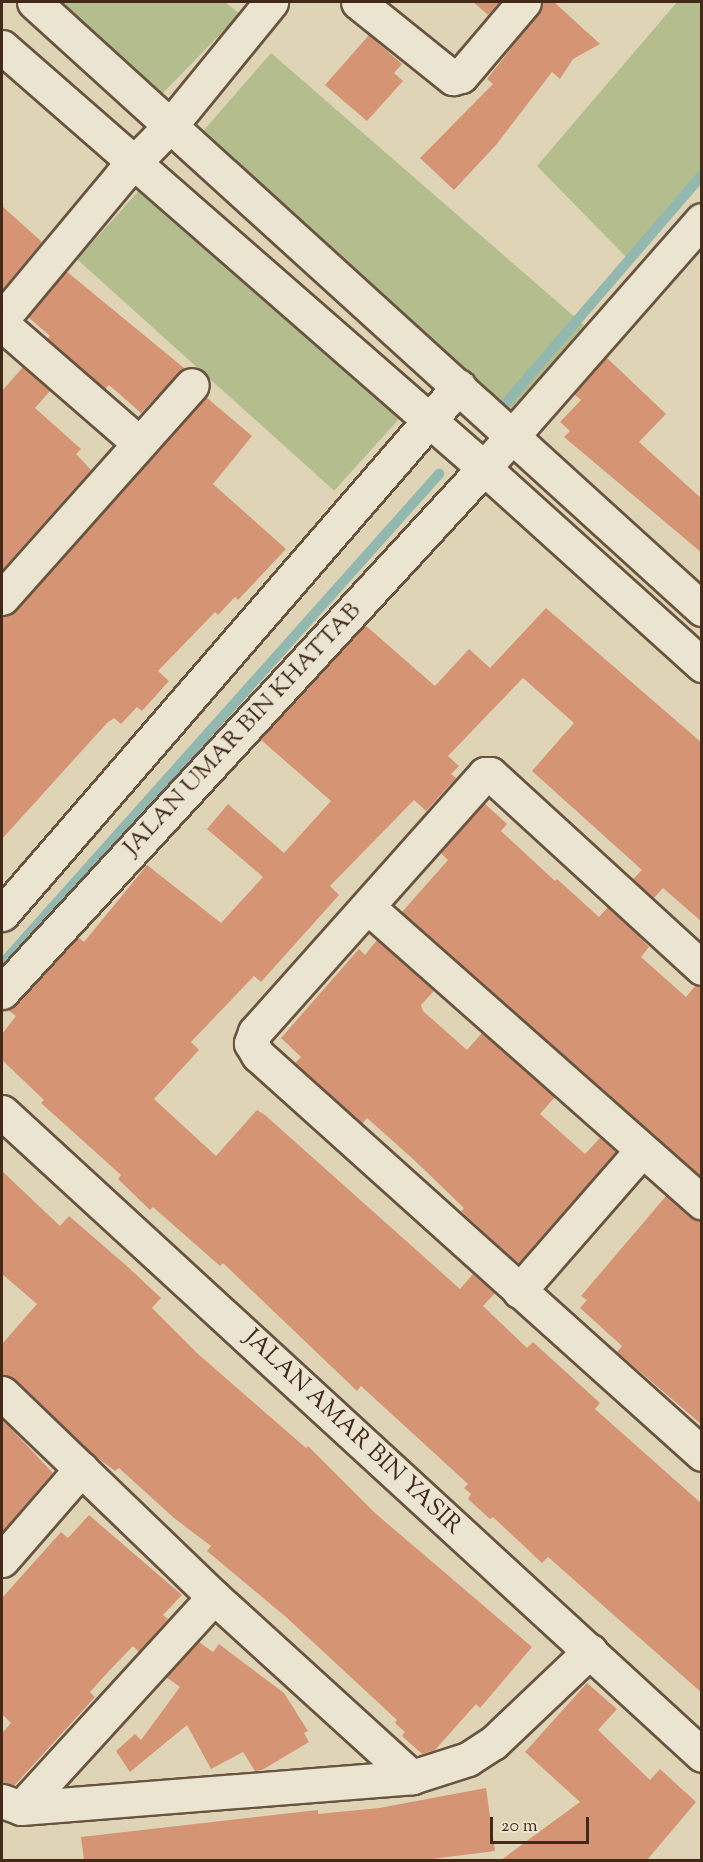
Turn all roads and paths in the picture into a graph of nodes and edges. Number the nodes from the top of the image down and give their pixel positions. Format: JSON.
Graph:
{"nodes":[{"id":1,"x":34,"y":2,"type":"edge"},
{"id":2,"x":271,"y":2,"type":"edge"},
{"id":3,"x":358,"y":2,"type":"edge"},
{"id":4,"x":524,"y":2,"type":"edge"},
{"id":5,"x":2,"y":47,"type":"edge"},
{"id":6,"x":170,"y":126,"type":"junction"},
{"id":7,"x":132,"y":164,"type":"junction"},
{"id":8,"x":702,"y":220,"type":"edge"},
{"id":9,"x":2,"y":319,"type":"edge"},
{"id":10,"x":2,"y":324,"type":"edge"},
{"id":11,"x":192,"y":385,"type":"dead end"},
{"id":12,"x":459,"y":386,"type":"junction"},
{"id":13,"x":429,"y":424,"type":"junction"},
{"id":14,"x":513,"y":435,"type":"junction"},
{"id":15,"x":138,"y":443,"type":"junction"},
{"id":16,"x":484,"y":468,"type":"junction"},
{"id":17,"x":2,"y":597,"type":"edge"},
{"id":18,"x":702,"y":609,"type":"edge"},
{"id":19,"x":702,"y":665,"type":"edge"},
{"id":20,"x":368,"y":907,"type":"junction"},
{"id":21,"x":2,"y":914,"type":"edge"},
{"id":22,"x":702,"y":968,"type":"edge"},
{"id":23,"x":2,"y":992,"type":"edge"},
{"id":24,"x":2,"y":1112,"type":"edge"},
{"id":25,"x":642,"y":1150,"type":"junction"},
{"id":26,"x":702,"y":1203,"type":"edge"},
{"id":27,"x":519,"y":1291,"type":"junction"},
{"id":28,"x":2,"y":1393,"type":"edge"},
{"id":29,"x":702,"y":1454,"type":"edge"},
{"id":30,"x":81,"y":1469,"type":"junction"},
{"id":31,"x":2,"y":1560,"type":"edge"},
{"id":32,"x":214,"y":1597,"type":"junction"},
{"id":33,"x":590,"y":1651,"type":"junction"},
{"id":34,"x":702,"y":1755,"type":"edge"},
{"id":35,"x":412,"y":1777,"type":"junction"},
{"id":36,"x":11,"y":1804,"type":"edge"}],
"edges":[{"from":1,"to":6,"type":"street"},
{"from":2,"to":6,"type":"street"},
{"from":3,"to":4,"type":"street"},
{"from":5,"to":7,"type":"street"},
{"from":6,"to":7,"type":"street"},
{"from":6,"to":12,"type":"street"},
{"from":7,"to":9,"type":"street"},
{"from":7,"to":13,"type":"street"},
{"from":8,"to":14,"type":"street","name":"JALAN UMAR BIN KHATTAB"},
{"from":10,"to":15,"type":"street"},
{"from":11,"to":15,"type":"street"},
{"from":12,"to":13,"type":"street"},
{"from":12,"to":14,"type":"street"},
{"from":13,"to":16,"type":"street"},
{"from":13,"to":21,"type":"street"},
{"from":14,"to":16,"type":"street","name":"JALAN UMAR BIN KHATTAB"},
{"from":14,"to":18,"type":"street"},
{"from":15,"to":17,"type":"street"},
{"from":16,"to":19,"type":"street"},
{"from":16,"to":23,"type":"street","name":"JALAN UMAR BIN KHATTAB"},
{"from":20,"to":22,"type":"street"},
{"from":20,"to":25,"type":"street"},
{"from":20,"to":27,"type":"street"},
{"from":24,"to":33,"type":"street","name":"JALAN AMAR BIN YASIR"},
{"from":25,"to":26,"type":"street"},
{"from":25,"to":27,"type":"street"},
{"from":27,"to":29,"type":"street"},
{"from":28,"to":30,"type":"street"},
{"from":30,"to":31,"type":"street"},
{"from":30,"to":32,"type":"street"},
{"from":32,"to":35,"type":"street"},
{"from":32,"to":36,"type":"street"},
{"from":33,"to":34,"type":"street","name":"JALAN AMAR BIN YASIR"},
{"from":33,"to":35,"type":"street"},
{"from":35,"to":36,"type":"street"}]}
